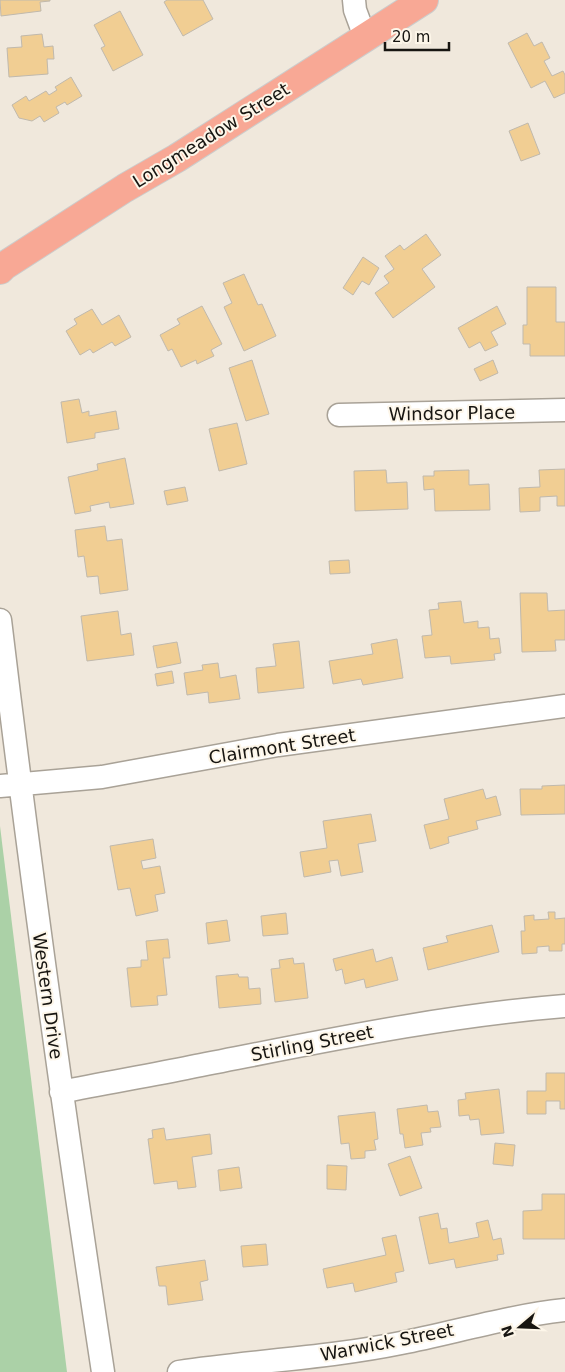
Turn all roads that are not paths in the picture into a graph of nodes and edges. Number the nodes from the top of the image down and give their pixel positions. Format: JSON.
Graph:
{"nodes":[{"id":1,"x":354,"y":0,"type":"edge"},
{"id":2,"x":424,"y":0,"type":"edge"},
{"id":3,"x":365,"y":37,"type":"junction"},
{"id":4,"x":0,"y":270,"type":"edge"},
{"id":5,"x":565,"y":410,"type":"edge"},
{"id":6,"x":339,"y":415,"type":"dead end"},
{"id":7,"x":0,"y":620,"type":"edge"},
{"id":8,"x":565,"y":706,"type":"edge"},
{"id":9,"x":10,"y":786,"type":"edge"},
{"id":10,"x":565,"y":1006,"type":"edge"},
{"id":11,"x":61,"y":1092,"type":"junction"},
{"id":12,"x":565,"y":1310,"type":"edge"},
{"id":13,"x":103,"y":1372,"type":"edge"},
{"id":14,"x":178,"y":1372,"type":"edge"}],
"edges":[{"from":1,"to":3,"type":"street"},
{"from":2,"to":3,"type":"main road","name":"Longmeadow Street"},
{"from":3,"to":4,"type":"main road","name":"Longmeadow Street"},
{"from":5,"to":6,"type":"street","name":"Windsor Place"},
{"from":7,"to":9,"type":"street","name":"Western Drive"},
{"from":8,"to":9,"type":"street","name":"Clairmont Street"},
{"from":9,"to":11,"type":"street","name":"Western Drive"},
{"from":10,"to":11,"type":"street","name":"Stirling Street"},
{"from":11,"to":13,"type":"street","name":"Western Drive"},
{"from":12,"to":14,"type":"street","name":"Warwick Street"}]}
